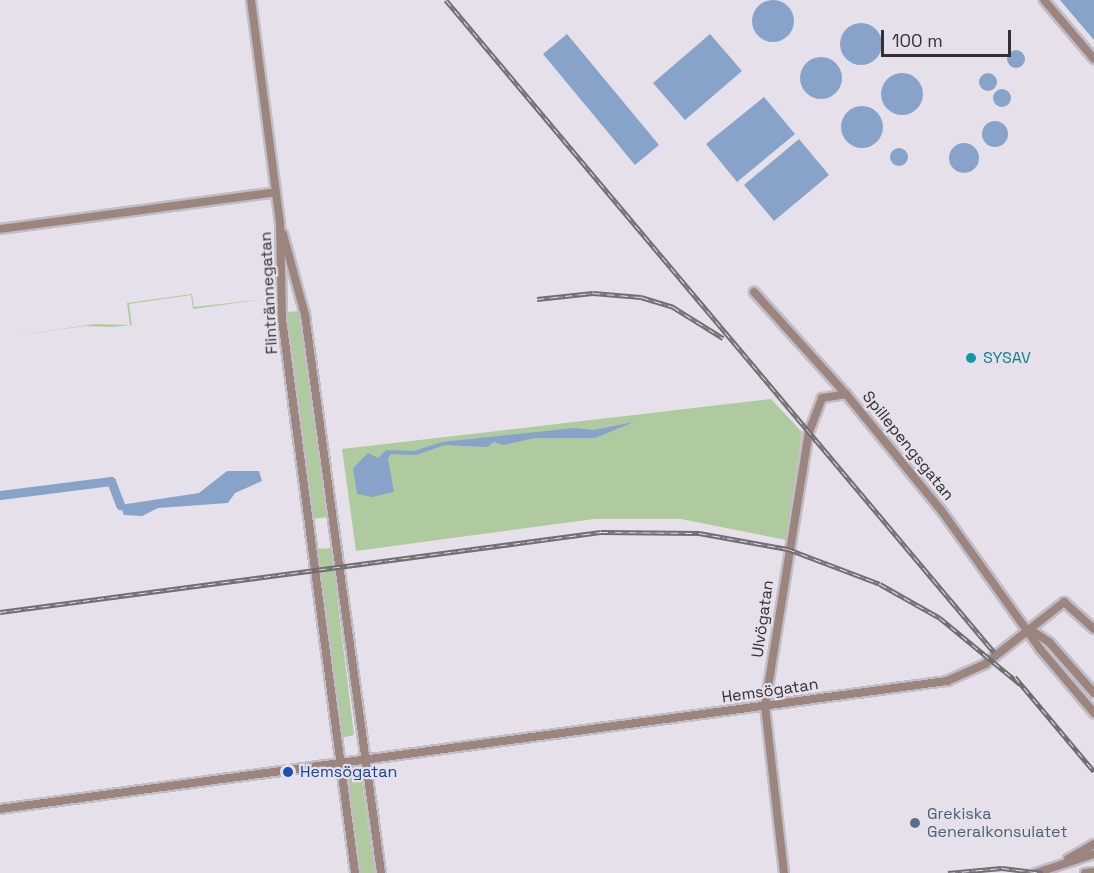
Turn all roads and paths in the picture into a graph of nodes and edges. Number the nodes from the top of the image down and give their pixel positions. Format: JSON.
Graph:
{"nodes":[{"id":1,"x":251,"y":0,"type":"edge"},
{"id":2,"x":1044,"y":0,"type":"edge"},
{"id":3,"x":1094,"y":59,"type":"edge"},
{"id":4,"x":276,"y":192,"type":"junction"},
{"id":5,"x":280,"y":222,"type":"junction"},
{"id":6,"x":0,"y":229,"type":"edge"},
{"id":7,"x":754,"y":292,"type":"dead end"},
{"id":8,"x":846,"y":394,"type":"junction"},
{"id":9,"x":1028,"y":628,"type":"junction"},
{"id":10,"x":1094,"y":628,"type":"edge"},
{"id":11,"x":1094,"y":693,"type":"edge"},
{"id":12,"x":765,"y":706,"type":"junction"},
{"id":13,"x":1094,"y":713,"type":"edge"},
{"id":14,"x":366,"y":762,"type":"junction"},
{"id":15,"x":340,"y":765,"type":"junction"},
{"id":16,"x":0,"y":809,"type":"edge"},
{"id":17,"x":1094,"y":844,"type":"edge"},
{"id":18,"x":1094,"y":854,"type":"edge"},
{"id":19,"x":1062,"y":862,"type":"junction"},
{"id":20,"x":1094,"y":872,"type":"edge"},
{"id":21,"x":355,"y":873,"type":"edge"},
{"id":22,"x":381,"y":873,"type":"edge"},
{"id":23,"x":784,"y":873,"type":"edge"},
{"id":24,"x":1036,"y":873,"type":"edge"},
{"id":25,"x":1085,"y":873,"type":"edge"}],
"edges":[{"from":1,"to":4,"type":"street"},
{"from":2,"to":3,"type":"street"},
{"from":4,"to":5,"type":"street"},
{"from":4,"to":6,"type":"street"},
{"from":5,"to":14,"type":"street","name":"Flintrännegatan"},
{"from":5,"to":15,"type":"street","name":"Flintrännegatan"},
{"from":7,"to":8,"type":"street","name":"Spillepengsgatan"},
{"from":8,"to":9,"type":"street","name":"Spillepengsgatan"},
{"from":8,"to":12,"type":"street","name":"Ulvögatan"},
{"from":9,"to":10,"type":"street","name":"Hemsögatan"},
{"from":9,"to":11,"type":"street","name":"Spillepengsgatan"},
{"from":9,"to":12,"type":"street","name":"Hemsögatan"},
{"from":9,"to":13,"type":"street","name":"Spillepengsgatan"},
{"from":12,"to":14,"type":"street","name":"Hemsögatan"},
{"from":12,"to":23,"type":"street","name":"Ulvögatan"},
{"from":14,"to":15,"type":"street","name":"Hemsögatan"},
{"from":14,"to":22,"type":"street","name":"Flintrännegatan"},
{"from":15,"to":16,"type":"street","name":"Hemsögatan"},
{"from":15,"to":21,"type":"street","name":"Flintrännegatan"},
{"from":17,"to":19,"type":"street"},
{"from":18,"to":19,"type":"street"},
{"from":19,"to":24,"type":"street"},
{"from":20,"to":25,"type":"street"}]}
